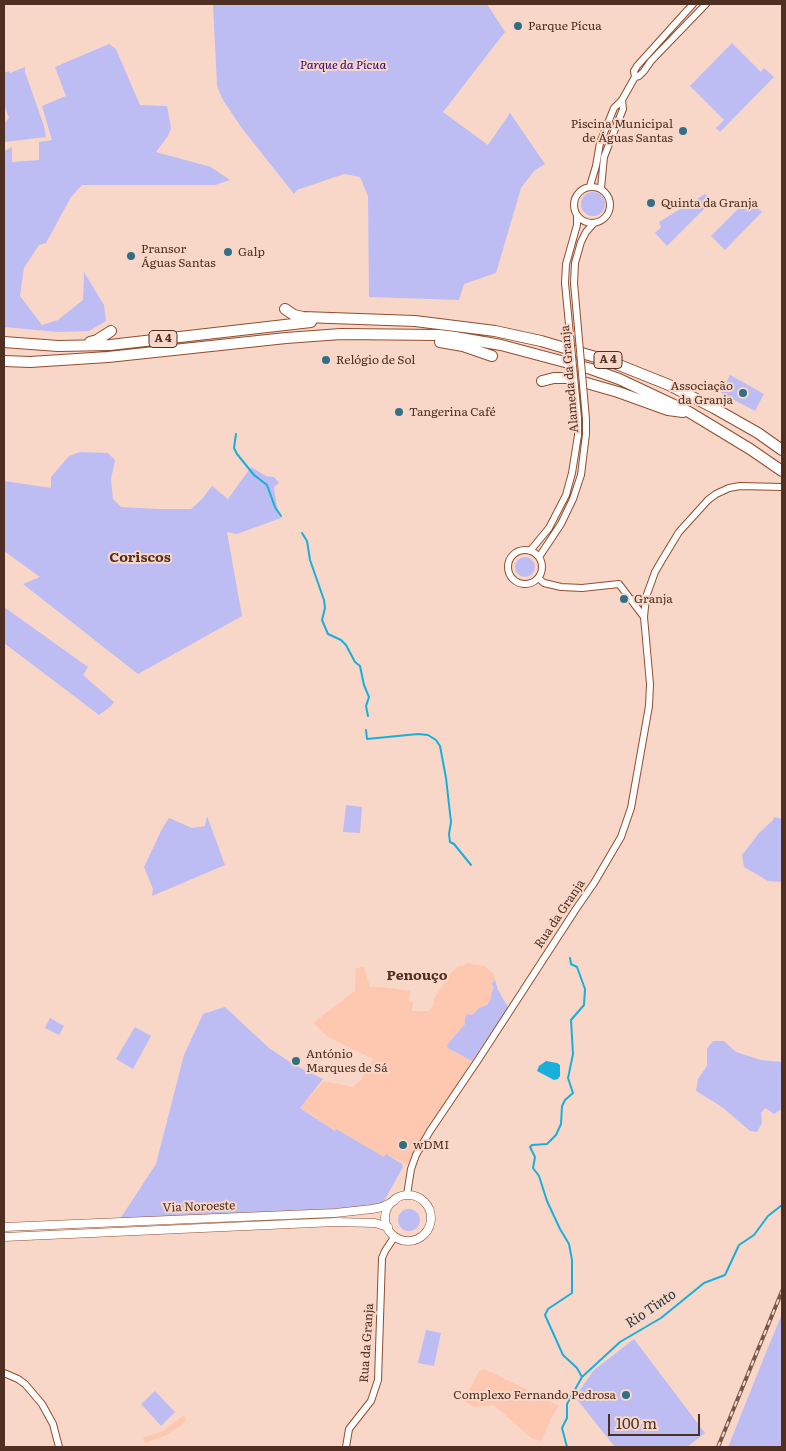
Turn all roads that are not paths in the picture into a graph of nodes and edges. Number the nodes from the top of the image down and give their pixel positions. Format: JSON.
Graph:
{"nodes":[{"id":1,"x":693,"y":4,"type":"edge"},
{"id":2,"x":706,"y":4,"type":"edge"},
{"id":3,"x":635,"y":77,"type":"junction"},
{"id":4,"x":622,"y":100,"type":"junction"},
{"id":5,"x":590,"y":186,"type":"junction"},
{"id":6,"x":601,"y":188,"type":"junction"},
{"id":7,"x":578,"y":216,"type":"junction"},
{"id":8,"x":594,"y":223,"type":"junction"},
{"id":9,"x":285,"y":309,"type":"dead end"},
{"id":10,"x":337,"y":319,"type":"junction"},
{"id":11,"x":111,"y":331,"type":"dead end"},
{"id":12,"x":401,"y":335,"type":"junction"},
{"id":13,"x":4,"y":342,"type":"edge"},
{"id":14,"x":58,"y":346,"type":"junction"},
{"id":15,"x":492,"y":356,"type":"dead end"},
{"id":16,"x":4,"y":361,"type":"edge"},
{"id":17,"x":542,"y":381,"type":"dead end"},
{"id":18,"x":689,"y":412,"type":"junction"},
{"id":19,"x":782,"y":450,"type":"edge"},
{"id":20,"x":782,"y":470,"type":"edge"},
{"id":21,"x":782,"y":486,"type":"edge"},
{"id":22,"x":530,"y":551,"type":"junction"},
{"id":23,"x":539,"y":557,"type":"junction"},
{"id":24,"x":538,"y":578,"type":"junction"},
{"id":25,"x":633,"y":599,"type":"junction"},
{"id":26,"x":645,"y":603,"type":"junction"},
{"id":27,"x":644,"y":620,"type":"junction"},
{"id":28,"x":407,"y":1195,"type":"junction"},
{"id":29,"x":394,"y":1201,"type":"junction"},
{"id":30,"x":4,"y":1227,"type":"edge"},
{"id":31,"x":388,"y":1227,"type":"junction"},
{"id":32,"x":396,"y":1236,"type":"junction"},
{"id":33,"x":4,"y":1237,"type":"edge"},
{"id":34,"x":4,"y":1373,"type":"edge"},
{"id":35,"x":59,"y":1447,"type":"edge"},
{"id":36,"x":346,"y":1447,"type":"edge"}],
"edges":[{"from":1,"to":3,"type":"street","name":"Alameda da Granja"},
{"from":2,"to":3,"type":"street","name":"Alameda da Granja"},
{"from":3,"to":4,"type":"street","name":"Alameda da Granja"},
{"from":4,"to":5,"type":"street","name":"Alameda da Granja"},
{"from":4,"to":6,"type":"street","name":"Alameda da Granja"},
{"from":5,"to":6,"type":"street"},
{"from":5,"to":7,"type":"street","name":"Alameda da Granja"},
{"from":6,"to":8,"type":"street","name":"Alameda da Granja"},
{"from":7,"to":8,"type":"street"},
{"from":7,"to":22,"type":"street","name":"Alameda da Granja","bridge":true},
{"from":8,"to":23,"type":"street","name":"Alameda da Granja","bridge":true},
{"from":9,"to":10,"type":"highway"},
{"from":10,"to":14,"type":"highway","number":"A 4"},
{"from":10,"to":19,"type":"highway","number":"A 4"},
{"from":11,"to":14,"type":"highway"},
{"from":12,"to":15,"type":"highway"},
{"from":12,"to":16,"type":"highway","number":"A 4"},
{"from":12,"to":18,"type":"highway","number":"A 4"},
{"from":13,"to":14,"type":"highway","number":"A 4"},
{"from":17,"to":18,"type":"highway"},
{"from":18,"to":20,"type":"highway","number":"A 4"},
{"from":21,"to":26,"type":"street","name":"Rua da Granja"},
{"from":22,"to":23,"type":"street"},
{"from":22,"to":24,"type":"street","name":"Alameda da Granja"},
{"from":23,"to":24,"type":"street"},
{"from":24,"to":25,"type":"street"},
{"from":25,"to":26,"type":"street"},
{"from":25,"to":26,"type":"street"},
{"from":25,"to":27,"type":"street"},
{"from":26,"to":27,"type":"street","name":"Rua da Granja"},
{"from":27,"to":28,"type":"street","name":"Rua da Granja"},
{"from":28,"to":29,"type":"main road"},
{"from":28,"to":32,"type":"main road"},
{"from":29,"to":30,"type":"main road","name":"Via Noroeste"},
{"from":29,"to":31,"type":"main road"},
{"from":31,"to":32,"type":"main road"},
{"from":31,"to":33,"type":"main road","name":"Via Noroeste"},
{"from":32,"to":36,"type":"street","name":"Rua da Granja"},
{"from":34,"to":35,"type":"street"}]}
